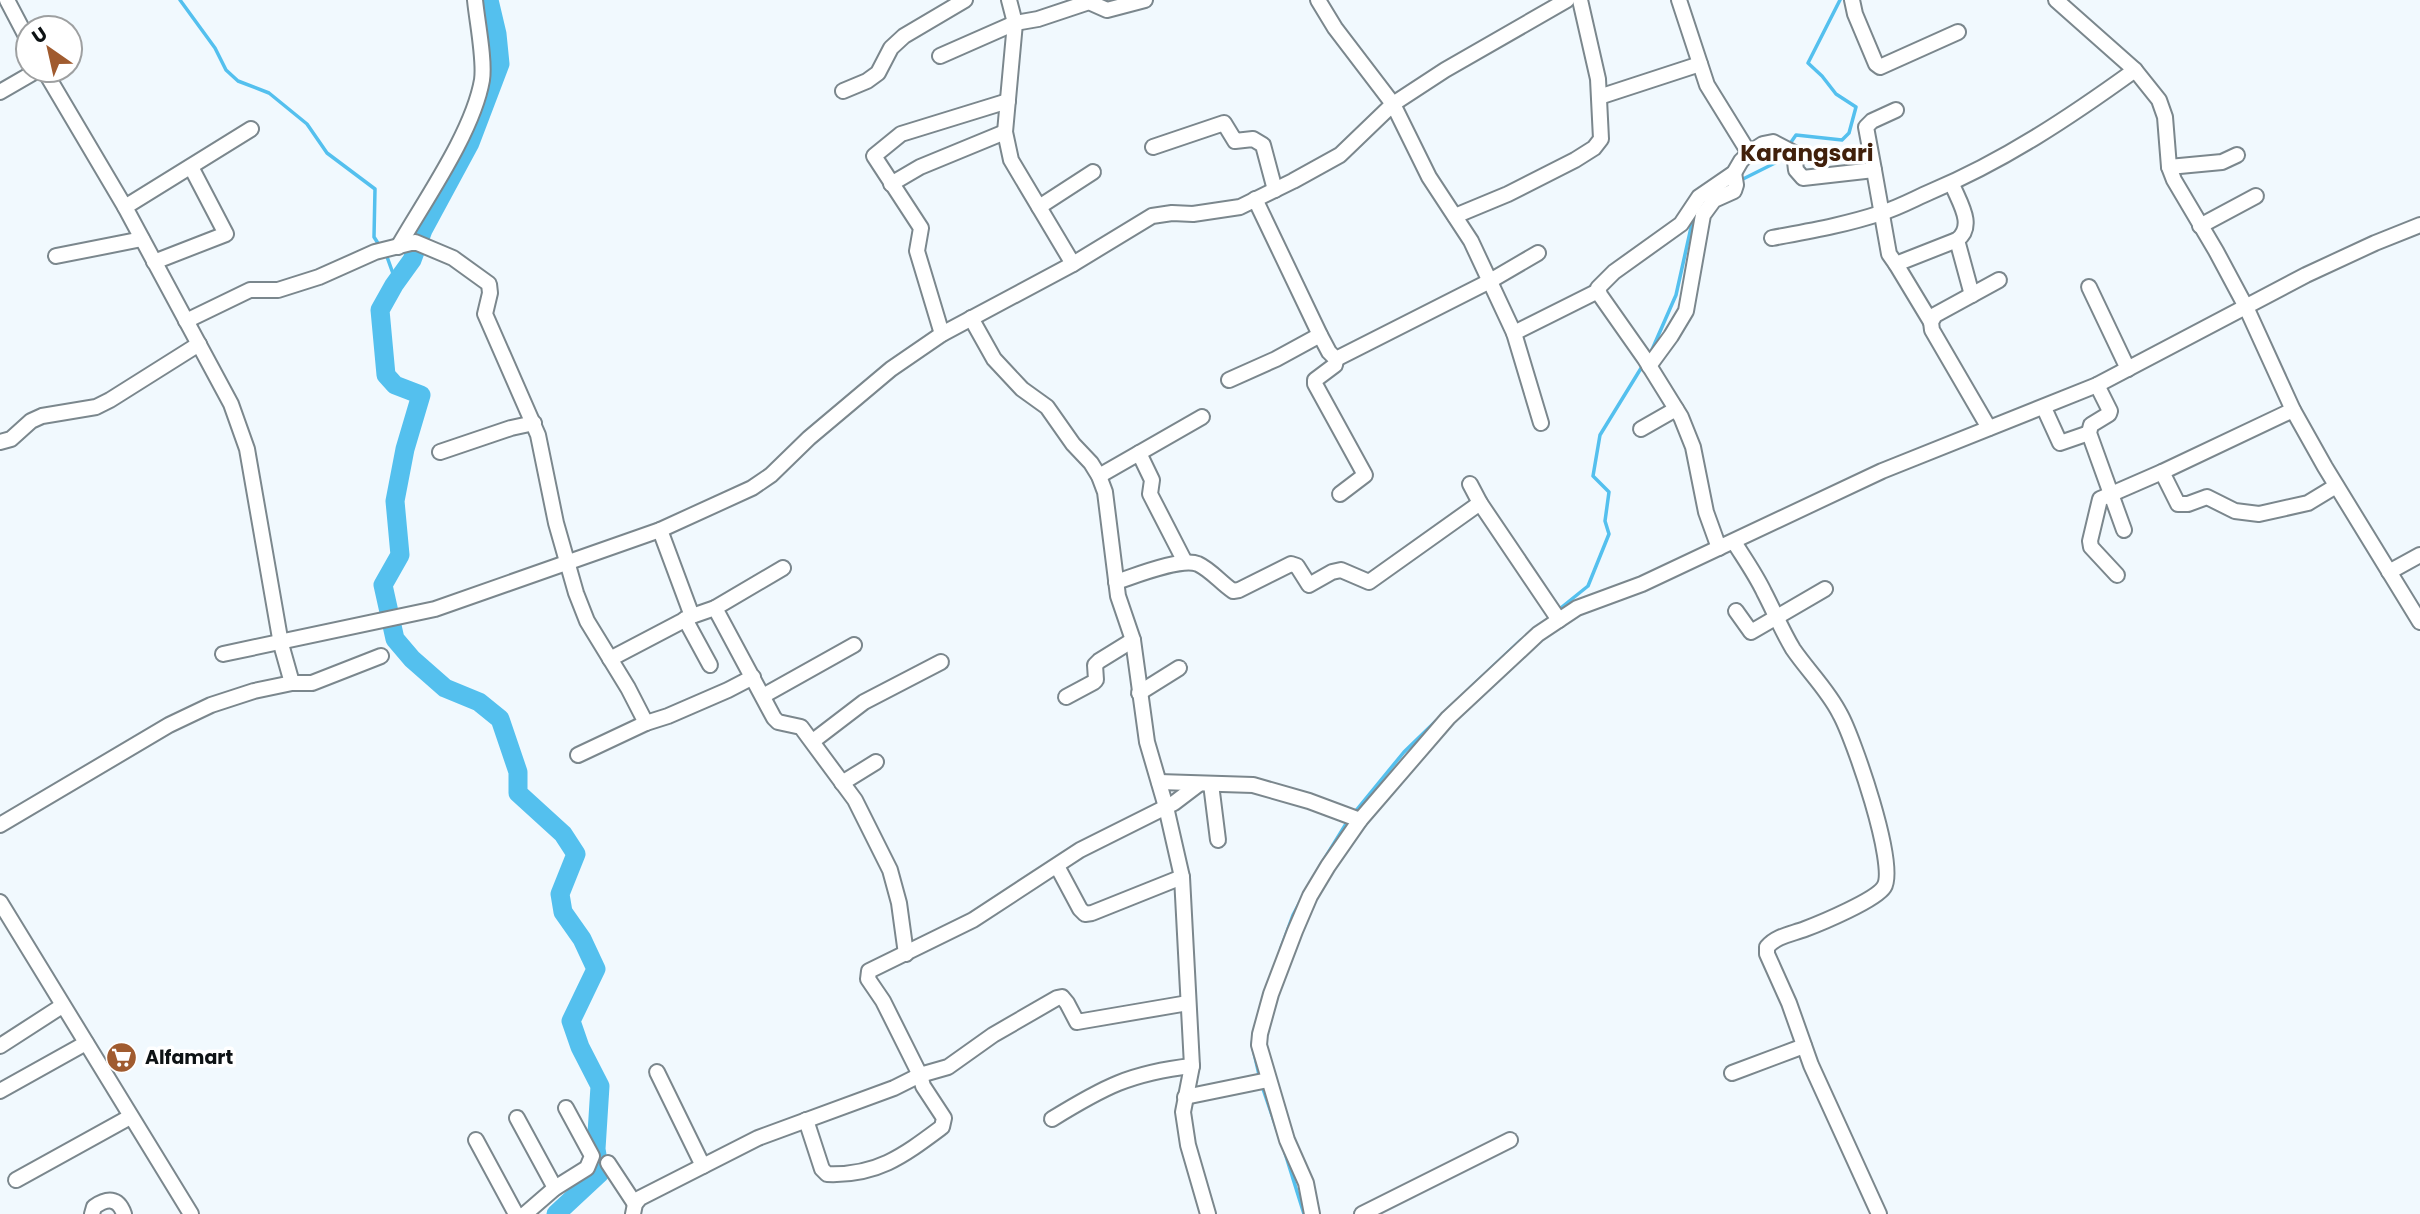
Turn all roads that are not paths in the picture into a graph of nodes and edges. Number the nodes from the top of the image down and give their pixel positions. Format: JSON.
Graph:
{"nodes":[{"id":1,"x":475,"y":0,"type":"edge"},
{"id":2,"x":965,"y":0,"type":"edge"},
{"id":3,"x":1009,"y":0,"type":"edge"},
{"id":4,"x":1145,"y":0,"type":"edge"},
{"id":5,"x":1318,"y":0,"type":"edge"},
{"id":6,"x":1567,"y":0,"type":"edge"},
{"id":7,"x":1580,"y":0,"type":"edge"},
{"id":8,"x":1679,"y":0,"type":"edge"},
{"id":9,"x":1852,"y":0,"type":"edge"},
{"id":10,"x":2056,"y":0,"type":"edge"},
{"id":11,"x":1015,"y":23,"type":"junction"},
{"id":12,"x":1958,"y":32,"type":"dead end"},
{"id":13,"x":940,"y":56,"type":"dead end"},
{"id":14,"x":1700,"y":64,"type":"junction"},
{"id":15,"x":2135,"y":69,"type":"junction"},
{"id":16,"x":52,"y":84,"type":"edge"},
{"id":17,"x":843,"y":92,"type":"dead end"},
{"id":18,"x":1599,"y":97,"type":"junction"},
{"id":19,"x":1008,"y":101,"type":"junction"},
{"id":20,"x":1394,"y":104,"type":"junction"},
{"id":21,"x":1896,"y":110,"type":"dead end"},
{"id":22,"x":251,"y":129,"type":"dead end"},
{"id":23,"x":1005,"y":132,"type":"junction"},
{"id":24,"x":1153,"y":147,"type":"dead end"},
{"id":25,"x":1749,"y":153,"type":"junction"},
{"id":26,"x":2237,"y":155,"type":"dead end"},
{"id":27,"x":191,"y":167,"type":"junction"},
{"id":28,"x":2169,"y":167,"type":"junction"},
{"id":29,"x":1874,"y":170,"type":"junction"},
{"id":30,"x":1093,"y":172,"type":"dead end"},
{"id":31,"x":891,"y":184,"type":"junction"},
{"id":32,"x":1952,"y":184,"type":"junction"},
{"id":33,"x":1275,"y":190,"type":"junction"},
{"id":34,"x":2256,"y":196,"type":"dead end"},
{"id":35,"x":1255,"y":199,"type":"junction"},
{"id":36,"x":1704,"y":201,"type":"junction"},
{"id":37,"x":1039,"y":206,"type":"junction"},
{"id":38,"x":125,"y":207,"type":"junction"},
{"id":39,"x":1882,"y":213,"type":"junction"},
{"id":40,"x":1455,"y":216,"type":"junction"},
{"id":41,"x":2420,"y":225,"type":"edge"},
{"id":42,"x":2200,"y":226,"type":"junction"},
{"id":43,"x":1772,"y":238,"type":"dead end"},
{"id":44,"x":142,"y":239,"type":"junction"},
{"id":45,"x":1957,"y":240,"type":"junction"},
{"id":46,"x":396,"y":248,"type":"junction"},
{"id":47,"x":1538,"y":253,"type":"dead end"},
{"id":48,"x":56,"y":256,"type":"dead end"},
{"id":49,"x":154,"y":262,"type":"junction"},
{"id":50,"x":1073,"y":264,"type":"junction"},
{"id":51,"x":1896,"y":264,"type":"junction"},
{"id":52,"x":1998,"y":279,"type":"dead end"},
{"id":53,"x":1490,"y":281,"type":"junction"},
{"id":54,"x":2089,"y":288,"type":"dead end"},
{"id":55,"x":1598,"y":291,"type":"junction"},
{"id":56,"x":1972,"y":295,"type":"junction"},
{"id":57,"x":2246,"y":307,"type":"junction"},
{"id":58,"x":971,"y":318,"type":"junction"},
{"id":59,"x":186,"y":321,"type":"junction"},
{"id":60,"x":1930,"y":322,"type":"junction"},
{"id":61,"x":1514,"y":332,"type":"junction"},
{"id":62,"x":942,"y":334,"type":"junction"},
{"id":63,"x":1320,"y":335,"type":"junction"},
{"id":64,"x":199,"y":344,"type":"junction"},
{"id":65,"x":1336,"y":359,"type":"junction"},
{"id":66,"x":1647,"y":363,"type":"junction"},
{"id":67,"x":2128,"y":369,"type":"junction"},
{"id":68,"x":1229,"y":380,"type":"dead end"},
{"id":69,"x":2097,"y":385,"type":"junction"},
{"id":70,"x":2044,"y":408,"type":"junction"},
{"id":71,"x":1676,"y":409,"type":"junction"},
{"id":72,"x":2293,"y":410,"type":"junction"},
{"id":73,"x":1202,"y":417,"type":"dead end"},
{"id":74,"x":534,"y":423,"type":"junction"},
{"id":75,"x":1541,"y":423,"type":"dead end"},
{"id":76,"x":1989,"y":428,"type":"junction"},
{"id":77,"x":1641,"y":429,"type":"dead end"},
{"id":78,"x":2090,"y":433,"type":"junction"},
{"id":79,"x":0,"y":442,"type":"edge"},
{"id":80,"x":440,"y":452,"type":"dead end"},
{"id":81,"x":1139,"y":453,"type":"junction"},
{"id":82,"x":2162,"y":472,"type":"junction"},
{"id":83,"x":1100,"y":476,"type":"junction"},
{"id":84,"x":1470,"y":484,"type":"dead end"},
{"id":85,"x":2336,"y":486,"type":"junction"},
{"id":86,"x":2111,"y":493,"type":"junction"},
{"id":87,"x":1340,"y":494,"type":"dead end"},
{"id":88,"x":1480,"y":503,"type":"junction"},
{"id":89,"x":660,"y":530,"type":"junction"},
{"id":90,"x":2124,"y":530,"type":"dead end"},
{"id":91,"x":1734,"y":542,"type":"junction"},
{"id":92,"x":1720,"y":548,"type":"junction"},
{"id":93,"x":2420,"y":555,"type":"edge"},
{"id":94,"x":565,"y":562,"type":"junction"},
{"id":95,"x":1185,"y":562,"type":"junction"},
{"id":96,"x":783,"y":568,"type":"dead end"},
{"id":97,"x":2389,"y":572,"type":"junction"},
{"id":98,"x":2117,"y":575,"type":"dead end"},
{"id":99,"x":1116,"y":582,"type":"junction"},
{"id":100,"x":1825,"y":589,"type":"dead end"},
{"id":101,"x":715,"y":608,"type":"junction"},
{"id":102,"x":1736,"y":611,"type":"dead end"},
{"id":103,"x":1555,"y":615,"type":"junction"},
{"id":104,"x":1776,"y":616,"type":"junction"},
{"id":105,"x":689,"y":618,"type":"junction"},
{"id":106,"x":2420,"y":622,"type":"edge"},
{"id":107,"x":1133,"y":640,"type":"junction"},
{"id":108,"x":281,"y":644,"type":"junction"},
{"id":109,"x":854,"y":645,"type":"dead end"},
{"id":110,"x":223,"y":654,"type":"dead end"},
{"id":111,"x":381,"y":656,"type":"dead end"},
{"id":112,"x":610,"y":659,"type":"junction"},
{"id":113,"x":941,"y":662,"type":"dead end"},
{"id":114,"x":710,"y":665,"type":"dead end"},
{"id":115,"x":1179,"y":668,"type":"dead end"},
{"id":116,"x":752,"y":677,"type":"junction"},
{"id":117,"x":292,"y":683,"type":"junction"},
{"id":118,"x":1139,"y":693,"type":"junction"},
{"id":119,"x":763,"y":696,"type":"junction"},
{"id":120,"x":1066,"y":697,"type":"dead end"},
{"id":121,"x":646,"y":723,"type":"junction"},
{"id":122,"x":813,"y":741,"type":"junction"},
{"id":123,"x":578,"y":755,"type":"dead end"},
{"id":124,"x":876,"y":762,"type":"dead end"},
{"id":125,"x":1159,"y":782,"type":"junction"},
{"id":126,"x":842,"y":783,"type":"junction"},
{"id":127,"x":1205,"y":784,"type":"junction"},
{"id":128,"x":1166,"y":807,"type":"junction"},
{"id":129,"x":1353,"y":817,"type":"junction"},
{"id":130,"x":0,"y":825,"type":"edge"},
{"id":131,"x":1218,"y":840,"type":"dead end"},
{"id":132,"x":1057,"y":866,"type":"junction"},
{"id":133,"x":1182,"y":877,"type":"junction"},
{"id":134,"x":0,"y":902,"type":"edge"},
{"id":135,"x":906,"y":954,"type":"junction"},
{"id":136,"x":1188,"y":1003,"type":"junction"},
{"id":137,"x":62,"y":1006,"type":"junction"},
{"id":138,"x":86,"y":1043,"type":"junction"},
{"id":139,"x":0,"y":1046,"type":"edge"},
{"id":140,"x":1804,"y":1046,"type":"junction"},
{"id":141,"x":1192,"y":1066,"type":"junction"},
{"id":142,"x":657,"y":1072,"type":"dead end"},
{"id":143,"x":1732,"y":1073,"type":"dead end"},
{"id":144,"x":920,"y":1074,"type":"junction"},
{"id":145,"x":1263,"y":1081,"type":"junction"},
{"id":146,"x":0,"y":1091,"type":"edge"},
{"id":147,"x":1185,"y":1097,"type":"junction"},
{"id":148,"x":566,"y":1108,"type":"dead end"},
{"id":149,"x":130,"y":1117,"type":"junction"},
{"id":150,"x":517,"y":1118,"type":"dead end"},
{"id":151,"x":1052,"y":1119,"type":"dead end"},
{"id":152,"x":806,"y":1120,"type":"junction"},
{"id":153,"x":476,"y":1140,"type":"dead end"},
{"id":154,"x":1510,"y":1140,"type":"dead end"},
{"id":155,"x":608,"y":1163,"type":"dead end"},
{"id":156,"x":703,"y":1166,"type":"junction"},
{"id":157,"x":16,"y":1180,"type":"dead end"},
{"id":158,"x":555,"y":1188,"type":"junction"},
{"id":159,"x":634,"y":1209,"type":"edge"},
{"id":160,"x":92,"y":1214,"type":"edge"},
{"id":161,"x":124,"y":1214,"type":"edge"},
{"id":162,"x":191,"y":1214,"type":"edge"},
{"id":163,"x":516,"y":1214,"type":"edge"},
{"id":164,"x":526,"y":1214,"type":"edge"},
{"id":165,"x":1208,"y":1214,"type":"edge"},
{"id":166,"x":1311,"y":1214,"type":"edge"},
{"id":167,"x":1362,"y":1214,"type":"edge"},
{"id":168,"x":1879,"y":1214,"type":"edge"}],
"edges":[{"from":1,"to":46,"type":"street"},
{"from":2,"to":17,"type":"street"},
{"from":3,"to":11,"type":"street"},
{"from":4,"to":11,"type":"street"},
{"from":5,"to":20,"type":"street"},
{"from":6,"to":20,"type":"street"},
{"from":7,"to":18,"type":"street"},
{"from":8,"to":14,"type":"street"},
{"from":9,"to":12,"type":"street"},
{"from":10,"to":15,"type":"street"},
{"from":11,"to":13,"type":"street"},
{"from":11,"to":19,"type":"street"},
{"from":14,"to":18,"type":"street"},
{"from":14,"to":25,"type":"street"},
{"from":15,"to":28,"type":"street"},
{"from":15,"to":32,"type":"street"},
{"from":16,"to":38,"type":"street"},
{"from":18,"to":40,"type":"street"},
{"from":19,"to":23,"type":"street"},
{"from":19,"to":31,"type":"street"},
{"from":20,"to":33,"type":"street"},
{"from":20,"to":40,"type":"street"},
{"from":21,"to":29,"type":"street"},
{"from":22,"to":27,"type":"street"},
{"from":23,"to":31,"type":"street"},
{"from":23,"to":37,"type":"street"},
{"from":24,"to":33,"type":"street"},
{"from":25,"to":29,"type":"street"},
{"from":25,"to":36,"type":"street"},
{"from":26,"to":28,"type":"street"},
{"from":27,"to":38,"type":"street"},
{"from":27,"to":49,"type":"street"},
{"from":28,"to":42,"type":"street"},
{"from":29,"to":39,"type":"street"},
{"from":30,"to":37,"type":"street"},
{"from":31,"to":62,"type":"street"},
{"from":32,"to":39,"type":"street"},
{"from":32,"to":45,"type":"street"},
{"from":33,"to":35,"type":"street"},
{"from":34,"to":42,"type":"street"},
{"from":35,"to":50,"type":"street"},
{"from":35,"to":63,"type":"street"},
{"from":36,"to":55,"type":"street"},
{"from":36,"to":66,"type":"street"},
{"from":37,"to":50,"type":"street"},
{"from":38,"to":44,"type":"street"},
{"from":39,"to":43,"type":"street"},
{"from":39,"to":51,"type":"street"},
{"from":40,"to":53,"type":"street"},
{"from":41,"to":57,"type":"street"},
{"from":42,"to":57,"type":"street"},
{"from":44,"to":48,"type":"street"},
{"from":44,"to":49,"type":"street"},
{"from":45,"to":51,"type":"street"},
{"from":45,"to":56,"type":"street"},
{"from":46,"to":59,"type":"street"},
{"from":46,"to":74,"type":"street"},
{"from":47,"to":53,"type":"street"},
{"from":49,"to":59,"type":"street"},
{"from":50,"to":58,"type":"street"},
{"from":51,"to":60,"type":"street"},
{"from":52,"to":56,"type":"street"},
{"from":53,"to":61,"type":"street"},
{"from":53,"to":65,"type":"street"},
{"from":54,"to":67,"type":"street"},
{"from":55,"to":61,"type":"street"},
{"from":55,"to":66,"type":"street"},
{"from":56,"to":60,"type":"street"},
{"from":57,"to":67,"type":"street"},
{"from":57,"to":72,"type":"street"},
{"from":58,"to":62,"type":"street"},
{"from":58,"to":83,"type":"street"},
{"from":59,"to":64,"type":"street"},
{"from":60,"to":76,"type":"street"},
{"from":61,"to":75,"type":"street"},
{"from":62,"to":89,"type":"street"},
{"from":63,"to":65,"type":"street"},
{"from":63,"to":68,"type":"street"},
{"from":64,"to":79,"type":"street"},
{"from":64,"to":108,"type":"street"},
{"from":65,"to":87,"type":"street"},
{"from":66,"to":71,"type":"street"},
{"from":67,"to":69,"type":"street"},
{"from":69,"to":70,"type":"street"},
{"from":69,"to":78,"type":"street"},
{"from":70,"to":76,"type":"street"},
{"from":70,"to":78,"type":"street"},
{"from":71,"to":77,"type":"street"},
{"from":71,"to":92,"type":"street"},
{"from":72,"to":82,"type":"street"},
{"from":72,"to":85,"type":"street"},
{"from":73,"to":81,"type":"street"},
{"from":74,"to":80,"type":"street"},
{"from":74,"to":94,"type":"street"},
{"from":76,"to":91,"type":"street"},
{"from":78,"to":86,"type":"street"},
{"from":81,"to":83,"type":"street"},
{"from":81,"to":95,"type":"street"},
{"from":82,"to":85,"type":"street"},
{"from":82,"to":86,"type":"street"},
{"from":83,"to":99,"type":"street"},
{"from":84,"to":88,"type":"street"},
{"from":85,"to":97,"type":"street"},
{"from":86,"to":90,"type":"street"},
{"from":86,"to":98,"type":"street"},
{"from":88,"to":95,"type":"street"},
{"from":88,"to":103,"type":"street"},
{"from":89,"to":94,"type":"street"},
{"from":89,"to":105,"type":"street"},
{"from":91,"to":92,"type":"street"},
{"from":91,"to":104,"type":"street"},
{"from":92,"to":103,"type":"street"},
{"from":93,"to":97,"type":"street"},
{"from":94,"to":108,"type":"street"},
{"from":94,"to":112,"type":"street"},
{"from":95,"to":99,"type":"street"},
{"from":96,"to":101,"type":"street"},
{"from":97,"to":106,"type":"street"},
{"from":99,"to":107,"type":"street"},
{"from":100,"to":104,"type":"street"},
{"from":101,"to":105,"type":"street"},
{"from":101,"to":116,"type":"street"},
{"from":102,"to":104,"type":"street"},
{"from":103,"to":129,"type":"street"},
{"from":104,"to":140,"type":"street"},
{"from":105,"to":112,"type":"street"},
{"from":105,"to":114,"type":"street"},
{"from":107,"to":118,"type":"street"},
{"from":107,"to":120,"type":"street"},
{"from":108,"to":110,"type":"street"},
{"from":108,"to":117,"type":"street"},
{"from":109,"to":119,"type":"street"},
{"from":111,"to":117,"type":"street"},
{"from":112,"to":121,"type":"street"},
{"from":113,"to":122,"type":"street"},
{"from":115,"to":118,"type":"street"},
{"from":116,"to":119,"type":"street"},
{"from":116,"to":121,"type":"street"},
{"from":117,"to":130,"type":"street"},
{"from":118,"to":125,"type":"street"},
{"from":119,"to":122,"type":"street"},
{"from":121,"to":123,"type":"street"},
{"from":122,"to":126,"type":"street"},
{"from":124,"to":126,"type":"street"},
{"from":125,"to":127,"type":"street"},
{"from":125,"to":128,"type":"street"},
{"from":126,"to":135,"type":"street"},
{"from":127,"to":128,"type":"street"},
{"from":127,"to":129,"type":"street"},
{"from":127,"to":131,"type":"street"},
{"from":128,"to":132,"type":"street"},
{"from":128,"to":133,"type":"street"},
{"from":129,"to":145,"type":"street"},
{"from":132,"to":133,"type":"street"},
{"from":132,"to":135,"type":"street"},
{"from":133,"to":136,"type":"street"},
{"from":134,"to":137,"type":"street"},
{"from":135,"to":144,"type":"street"},
{"from":136,"to":141,"type":"street"},
{"from":136,"to":144,"type":"street"},
{"from":137,"to":138,"type":"street"},
{"from":137,"to":139,"type":"street"},
{"from":138,"to":146,"type":"street"},
{"from":138,"to":149,"type":"street"},
{"from":140,"to":143,"type":"street"},
{"from":140,"to":168,"type":"street"},
{"from":141,"to":147,"type":"street"},
{"from":141,"to":151,"type":"street"},
{"from":142,"to":156,"type":"street"},
{"from":144,"to":152,"type":"street"},
{"from":144,"to":152,"type":"street"},
{"from":145,"to":147,"type":"street"},
{"from":145,"to":166,"type":"street"},
{"from":147,"to":165,"type":"street"},
{"from":148,"to":158,"type":"street"},
{"from":149,"to":157,"type":"street"},
{"from":149,"to":162,"type":"street"},
{"from":150,"to":158,"type":"street"},
{"from":152,"to":156,"type":"street"},
{"from":153,"to":163,"type":"street"},
{"from":154,"to":167,"type":"street"},
{"from":155,"to":159,"type":"street"},
{"from":156,"to":159,"type":"street"},
{"from":158,"to":164,"type":"street"},
{"from":160,"to":161,"type":"street"}]}
